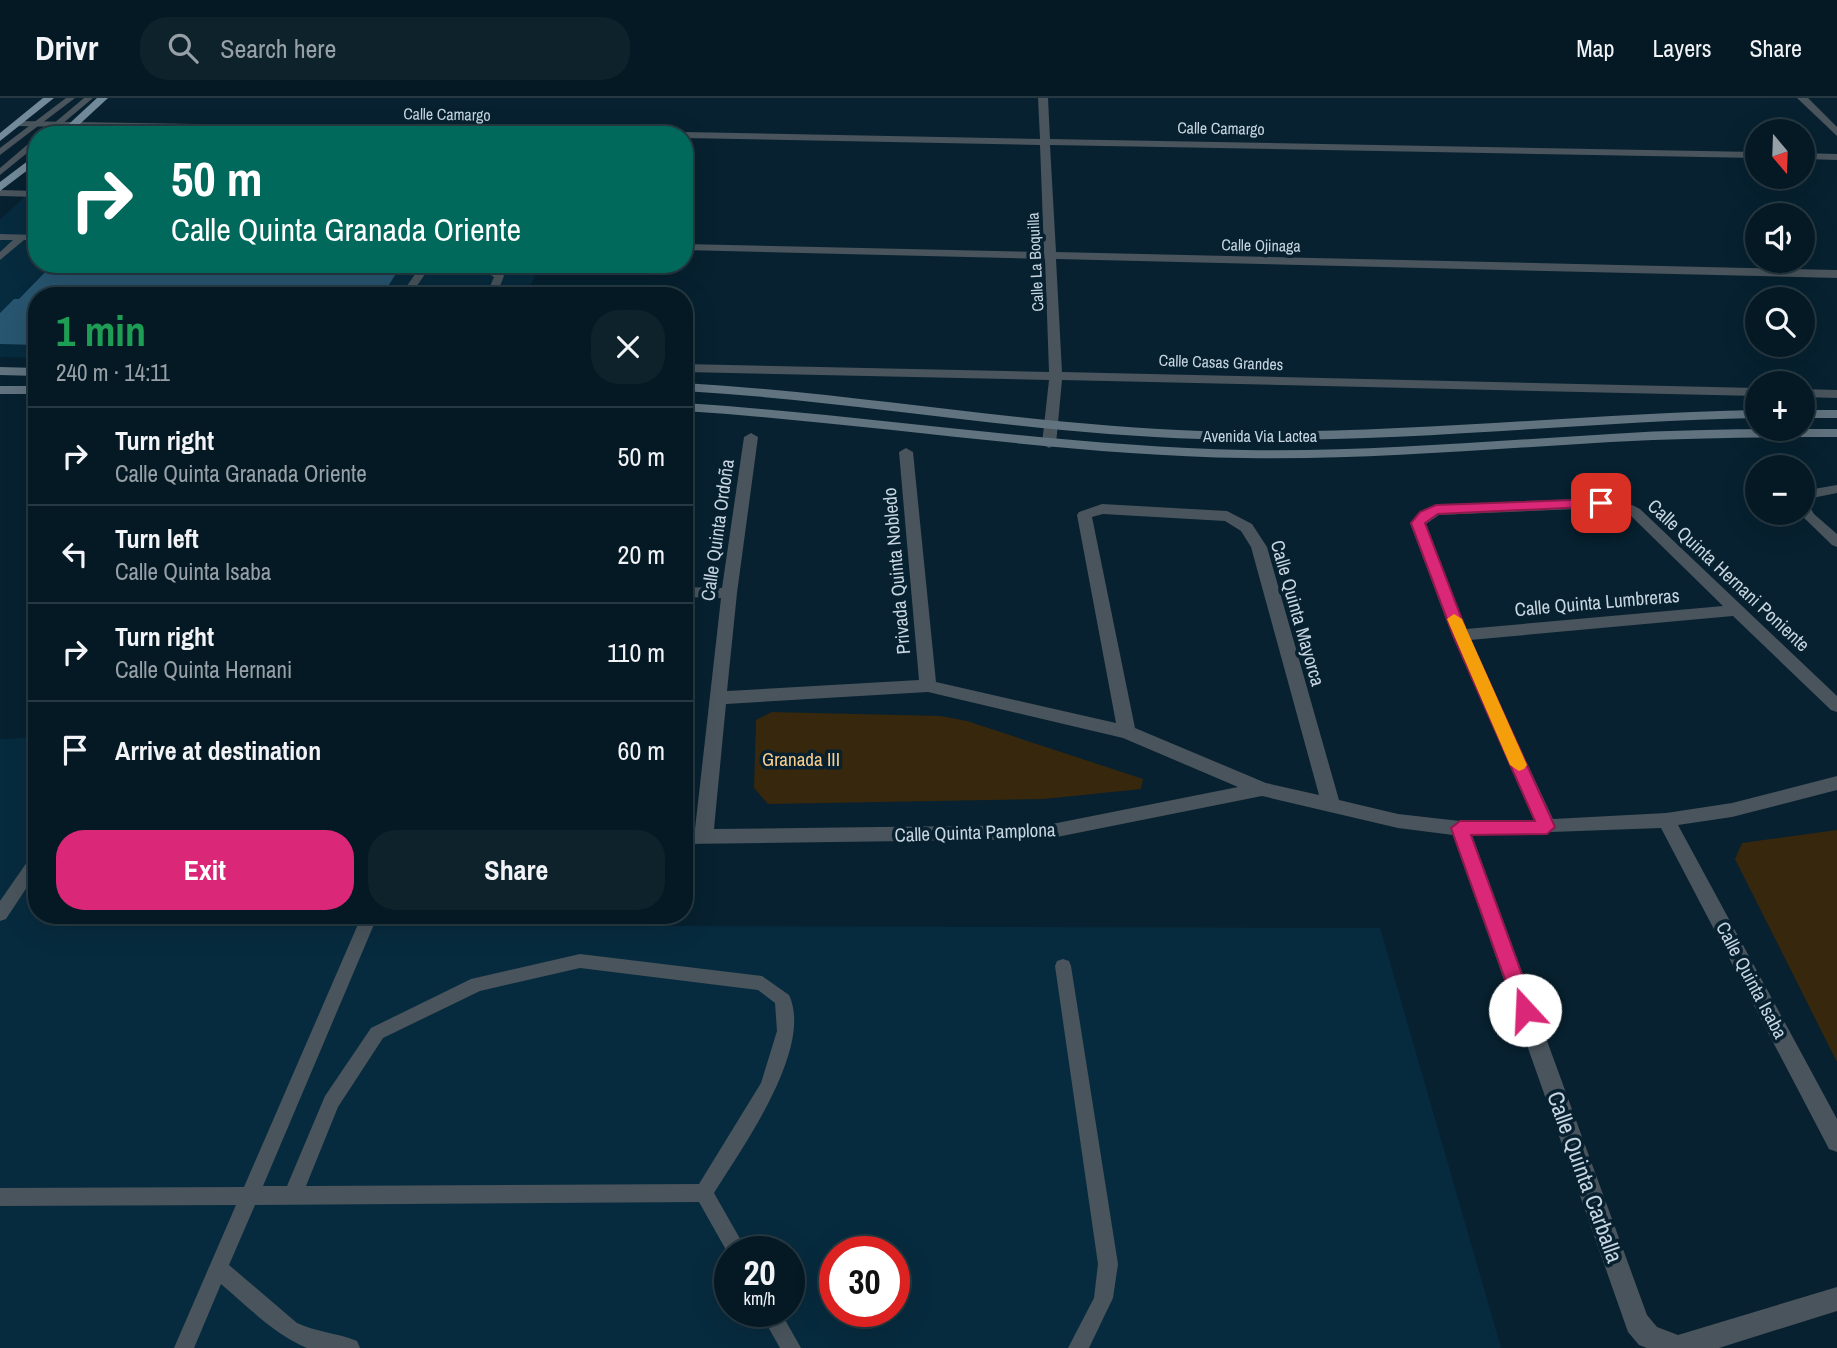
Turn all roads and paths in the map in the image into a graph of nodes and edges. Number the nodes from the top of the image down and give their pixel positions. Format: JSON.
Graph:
{"nodes":[{"id":1,"x":49,"y":98,"type":"edge"},
{"id":2,"x":71,"y":98,"type":"edge"},
{"id":3,"x":89,"y":98,"type":"edge"},
{"id":4,"x":103,"y":98,"type":"edge"},
{"id":5,"x":1043,"y":98,"type":"edge"},
{"id":6,"x":1802,"y":98,"type":"edge"},
{"id":7,"x":18,"y":124,"type":"junction"},
{"id":8,"x":36,"y":124,"type":"junction"},
{"id":9,"x":73,"y":124,"type":"junction"},
{"id":10,"x":33,"y":126,"type":"edge"},
{"id":11,"x":45,"y":126,"type":"edge"},
{"id":12,"x":62,"y":126,"type":"edge"},
{"id":13,"x":67,"y":126,"type":"edge"},
{"id":14,"x":184,"y":126,"type":"edge"},
{"id":15,"x":28,"y":130,"type":"edge"},
{"id":16,"x":1837,"y":133,"type":"edge"},
{"id":17,"x":693,"y":135,"type":"edge"},
{"id":18,"x":0,"y":138,"type":"edge"},
{"id":19,"x":1045,"y":141,"type":"junction"},
{"id":20,"x":28,"y":149,"type":"edge"},
{"id":21,"x":0,"y":152,"type":"edge"},
{"id":22,"x":1745,"y":155,"type":"edge"},
{"id":23,"x":1815,"y":156,"type":"edge"},
{"id":24,"x":1837,"y":157,"type":"edge"},
{"id":25,"x":28,"y":166,"type":"edge"},
{"id":26,"x":0,"y":172,"type":"edge"},
{"id":27,"x":0,"y":191,"type":"edge"},
{"id":28,"x":28,"y":193,"type":"edge"},
{"id":29,"x":0,"y":237,"type":"edge"},
{"id":30,"x":21,"y":238,"type":"junction"},
{"id":31,"x":28,"y":238,"type":"edge"},
{"id":32,"x":693,"y":247,"type":"edge"},
{"id":33,"x":1050,"y":255,"type":"junction"},
{"id":34,"x":0,"y":257,"type":"edge"},
{"id":35,"x":1837,"y":274,"type":"edge"},
{"id":36,"x":693,"y":368,"type":"edge"},
{"id":37,"x":0,"y":372,"type":"edge"},
{"id":38,"x":28,"y":372,"type":"edge"},
{"id":39,"x":1056,"y":375,"type":"junction"},
{"id":40,"x":693,"y":388,"type":"edge"},
{"id":41,"x":0,"y":390,"type":"edge"},
{"id":42,"x":28,"y":390,"type":"edge"},
{"id":43,"x":1745,"y":392,"type":"edge"},
{"id":44,"x":1815,"y":393,"type":"edge"},
{"id":45,"x":1837,"y":394,"type":"edge"},
{"id":46,"x":693,"y":408,"type":"edge"},
{"id":47,"x":1815,"y":414,"type":"edge"},
{"id":48,"x":1837,"y":414,"type":"edge"},
{"id":49,"x":1745,"y":415,"type":"edge"},
{"id":50,"x":1052,"y":425,"type":"junction"},
{"id":51,"x":1837,"y":433,"type":"edge"},
{"id":52,"x":751,"y":437,"type":"dead end"},
{"id":53,"x":1049,"y":444,"type":"junction"},
{"id":54,"x":906,"y":452,"type":"dead end"},
{"id":55,"x":1837,"y":489,"type":"edge"},
{"id":56,"x":1815,"y":493,"type":"edge"},
{"id":57,"x":1815,"y":522,"type":"edge"},
{"id":58,"x":1837,"y":542,"type":"edge"},
{"id":59,"x":693,"y":592,"type":"edge"},
{"id":60,"x":729,"y":593,"type":"junction"},
{"id":61,"x":1737,"y":610,"type":"junction"},
{"id":62,"x":1460,"y":635,"type":"junction"},
{"id":63,"x":928,"y":686,"type":"junction"},
{"id":64,"x":718,"y":698,"type":"junction"},
{"id":65,"x":1837,"y":706,"type":"edge"},
{"id":66,"x":1127,"y":732,"type":"junction"},
{"id":67,"x":1837,"y":783,"type":"edge"},
{"id":68,"x":1262,"y":789,"type":"junction"},
{"id":69,"x":1331,"y":805,"type":"junction"},
{"id":70,"x":1666,"y":820,"type":"junction"},
{"id":71,"x":1547,"y":827,"type":"junction"},
{"id":72,"x":1460,"y":828,"type":"junction"},
{"id":73,"x":693,"y":837,"type":"edge"},
{"id":74,"x":704,"y":837,"type":"junction"},
{"id":75,"x":28,"y":873,"type":"edge"},
{"id":76,"x":0,"y":915,"type":"edge"},
{"id":77,"x":366,"y":924,"type":"edge"},
{"id":78,"x":1063,"y":966,"type":"dead end"},
{"id":79,"x":1837,"y":1141,"type":"edge"},
{"id":80,"x":704,"y":1193,"type":"junction"},
{"id":81,"x":250,"y":1194,"type":"junction"},
{"id":82,"x":293,"y":1194,"type":"junction"},
{"id":83,"x":0,"y":1197,"type":"edge"},
{"id":84,"x":728,"y":1236,"type":"edge"},
{"id":85,"x":219,"y":1269,"type":"junction"},
{"id":86,"x":1837,"y":1299,"type":"edge"},
{"id":87,"x":779,"y":1327,"type":"edge"},
{"id":88,"x":184,"y":1348,"type":"edge"},
{"id":89,"x":350,"y":1348,"type":"edge"},
{"id":90,"x":791,"y":1348,"type":"edge"},
{"id":91,"x":1078,"y":1348,"type":"edge"}],
"edges":[{"from":1,"to":7,"type":"main road"},
{"from":2,"to":8,"type":"lane"},
{"from":3,"to":12,"type":"lane"},
{"from":4,"to":9,"type":"main road"},
{"from":5,"to":19,"type":"street","name":"Calle La Boquilla"},
{"from":6,"to":16,"type":"street"},
{"from":7,"to":8,"type":"street","name":"Calle Camargo"},
{"from":7,"to":18,"type":"main road"},
{"from":8,"to":10,"type":"lane"},
{"from":8,"to":11,"type":"street","name":"Calle Camargo"},
{"from":9,"to":13,"type":"street","name":"Calle Camargo"},
{"from":9,"to":14,"type":"street","name":"Calle Camargo"},
{"from":15,"to":21,"type":"lane"},
{"from":17,"to":19,"type":"street","name":"Calle Camargo"},
{"from":19,"to":22,"type":"street","name":"Calle Camargo"},
{"from":19,"to":33,"type":"street","name":"Calle La Boquilla"},
{"from":20,"to":26,"type":"lane"},
{"from":23,"to":24,"type":"street"},
{"from":25,"to":27,"type":"main road"},
{"from":27,"to":28,"type":"lane"},
{"from":29,"to":30,"type":"lane"},
{"from":30,"to":31,"type":"lane"},
{"from":30,"to":34,"type":"lane"},
{"from":32,"to":33,"type":"street","name":"Calle Ojinaga"},
{"from":33,"to":35,"type":"street","name":"Calle Ojinaga"},
{"from":33,"to":39,"type":"street","name":"Calle La Boquilla"},
{"from":36,"to":39,"type":"street","name":"Calle Casas Grandes"},
{"from":37,"to":38,"type":"main road"},
{"from":39,"to":43,"type":"street","name":"Calle Casas Grandes"},
{"from":39,"to":50,"type":"street","name":"Calle La Boquilla"},
{"from":40,"to":50,"type":"main road","name":"Avenida Via Lactea"},
{"from":41,"to":42,"type":"main road"},
{"from":44,"to":45,"type":"street"},
{"from":46,"to":53,"type":"main road","name":"Avenida Via Lactea"},
{"from":47,"to":48,"type":"main road"},
{"from":49,"to":50,"type":"main road","name":"Avenida Via Lactea"},
{"from":50,"to":53,"type":"street","name":"Calle La Boquilla"},
{"from":51,"to":53,"type":"main road","name":"Avenida Via Lactea"},
{"from":52,"to":60,"type":"street","name":"Calle Quinta Ordoña"},
{"from":54,"to":63,"type":"street","name":"Privada Quinta Nobledo"},
{"from":55,"to":56,"type":"street"},
{"from":57,"to":58,"type":"street"},
{"from":59,"to":60,"type":"street"},
{"from":60,"to":64,"type":"street","name":"Calle Quinta Ordoña"},
{"from":61,"to":62,"type":"street","name":"Calle Quinta Lumbreras"},
{"from":61,"to":62,"type":"street","name":"Calle Quinta Hernani Poniente"},
{"from":61,"to":65,"type":"street","name":"Calle Quinta Hernani Poniente"},
{"from":62,"to":71,"type":"street"},
{"from":63,"to":64,"type":"street"},
{"from":63,"to":66,"type":"street"},
{"from":64,"to":74,"type":"street","name":"Calle Quinta Ordoña"},
{"from":66,"to":68,"type":"street"},
{"from":66,"to":69,"type":"street","name":"Calle Quinta Mayorca"},
{"from":67,"to":70,"type":"street"},
{"from":68,"to":69,"type":"street"},
{"from":68,"to":74,"type":"street","name":"Calle Quinta Pamplona"},
{"from":69,"to":72,"type":"street"},
{"from":70,"to":71,"type":"street"},
{"from":70,"to":79,"type":"street","name":"Calle Quinta Isaba"},
{"from":71,"to":72,"type":"street"},
{"from":72,"to":86,"type":"street","name":"Calle Quinta Carballa"},
{"from":73,"to":74,"type":"street","name":"Calle Quinta Pamplona"},
{"from":75,"to":76,"type":"lane"},
{"from":77,"to":81,"type":"lane"},
{"from":78,"to":91,"type":"lane"},
{"from":80,"to":82,"type":"lane"},
{"from":80,"to":82,"type":"lane"},
{"from":80,"to":84,"type":"lane"},
{"from":81,"to":82,"type":"lane"},
{"from":81,"to":83,"type":"lane"},
{"from":81,"to":85,"type":"lane"},
{"from":85,"to":88,"type":"lane"},
{"from":85,"to":89,"type":"lane"},
{"from":87,"to":90,"type":"lane"}]}
